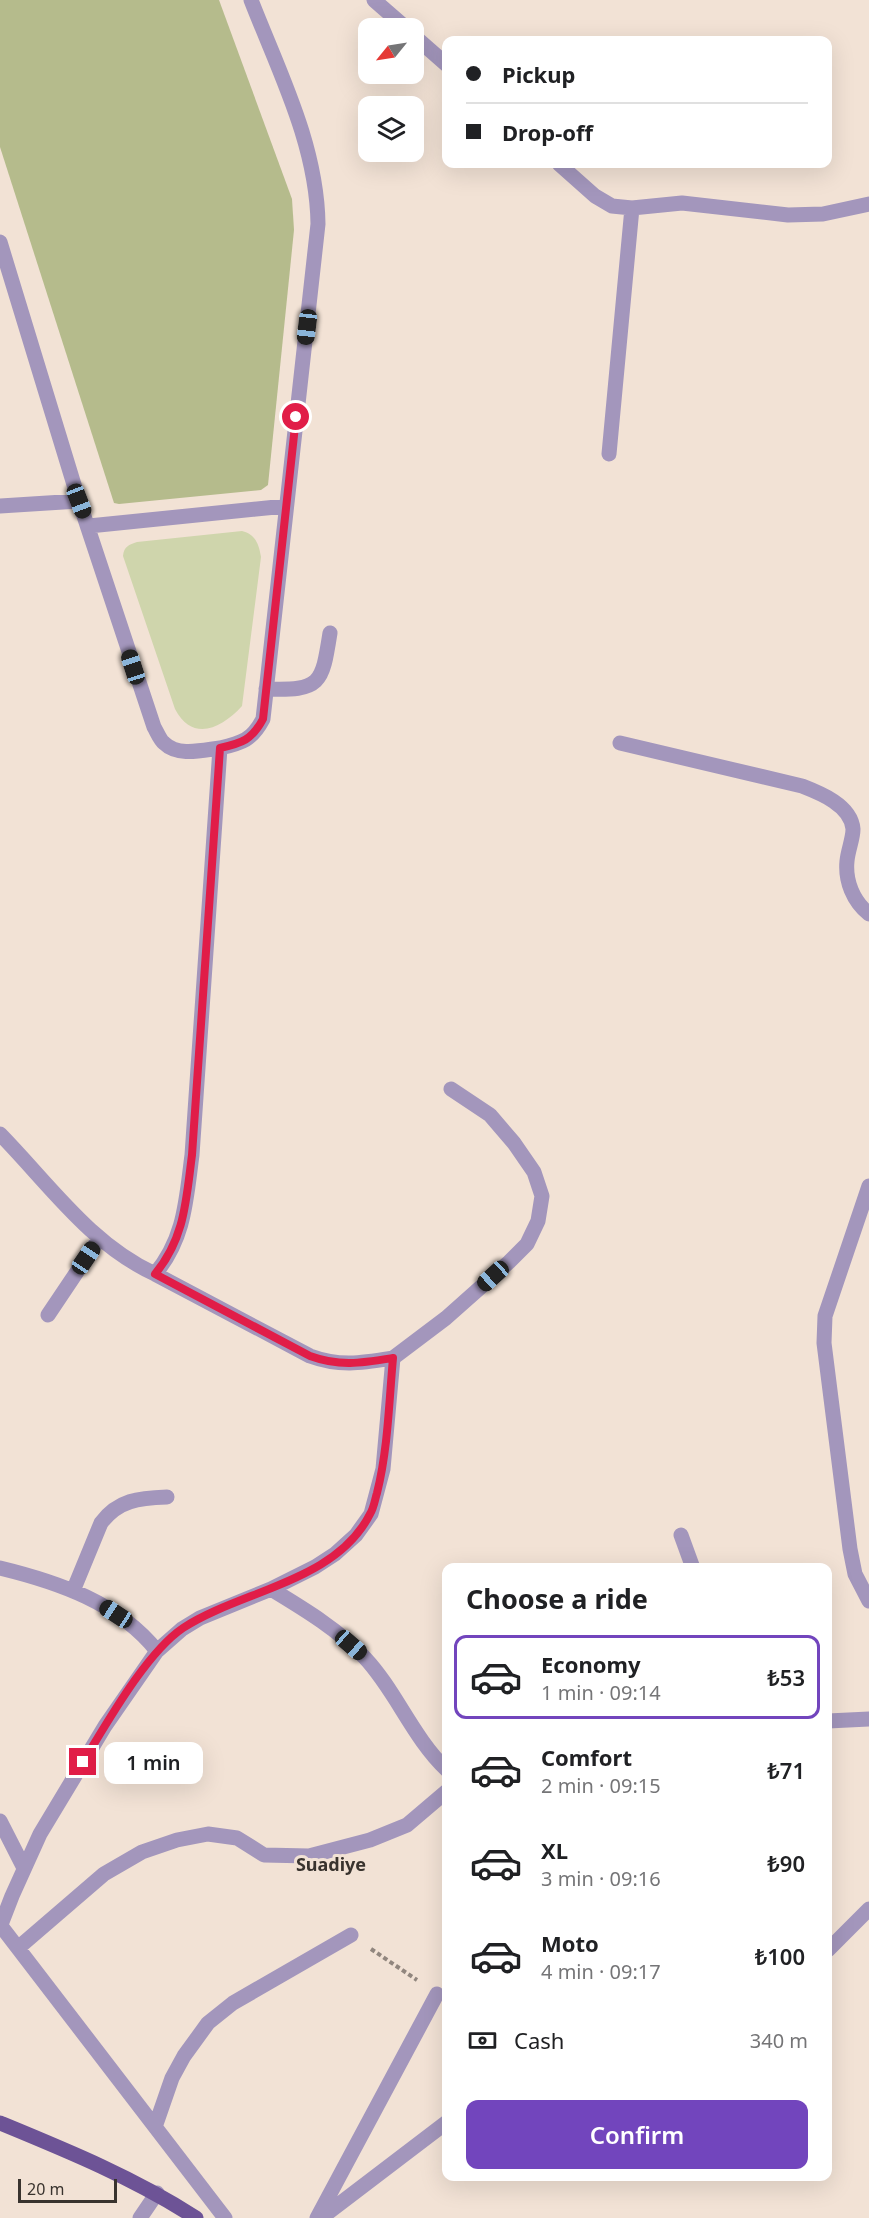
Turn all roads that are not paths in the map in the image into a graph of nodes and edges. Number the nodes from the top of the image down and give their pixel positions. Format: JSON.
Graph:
{"nodes":[{"id":1,"x":251,"y":0,"type":"edge"},
{"id":2,"x":374,"y":0,"type":"edge"},
{"id":3,"x":395,"y":18,"type":"edge"},
{"id":4,"x":424,"y":45,"type":"edge"},
{"id":5,"x":442,"y":61,"type":"edge"},
{"id":6,"x":564,"y":168,"type":"edge"},
{"id":7,"x":869,"y":204,"type":"edge"},
{"id":8,"x":632,"y":208,"type":"junction"},
{"id":9,"x":0,"y":242,"type":"edge"},
{"id":10,"x":609,"y":454,"type":"dead end"},
{"id":11,"x":79,"y":501,"type":"junction"},
{"id":12,"x":0,"y":506,"type":"edge"},
{"id":13,"x":286,"y":506,"type":"junction"},
{"id":14,"x":88,"y":526,"type":"junction"},
{"id":15,"x":330,"y":633,"type":"dead end"},
{"id":16,"x":266,"y":689,"type":"junction"},
{"id":17,"x":620,"y":743,"type":"dead end"},
{"id":18,"x":220,"y":748,"type":"junction"},
{"id":19,"x":869,"y":914,"type":"edge"},
{"id":20,"x":451,"y":1089,"type":"dead end"},
{"id":21,"x":0,"y":1134,"type":"edge"},
{"id":22,"x":869,"y":1186,"type":"edge"},
{"id":23,"x":99,"y":1239,"type":"junction"},
{"id":24,"x":155,"y":1274,"type":"junction"},
{"id":25,"x":48,"y":1315,"type":"dead end"},
{"id":26,"x":393,"y":1358,"type":"junction"},
{"id":27,"x":167,"y":1497,"type":"dead end"},
{"id":28,"x":681,"y":1535,"type":"dead end"},
{"id":29,"x":691,"y":1563,"type":"edge"},
{"id":30,"x":0,"y":1568,"type":"edge"},
{"id":31,"x":271,"y":1589,"type":"junction"},
{"id":32,"x":73,"y":1591,"type":"junction"},
{"id":33,"x":869,"y":1601,"type":"edge"},
{"id":34,"x":157,"y":1652,"type":"junction"},
{"id":35,"x":869,"y":1719,"type":"edge"},
{"id":36,"x":832,"y":1721,"type":"edge"},
{"id":37,"x":442,"y":1764,"type":"edge"},
{"id":38,"x":442,"y":1795,"type":"edge"},
{"id":39,"x":0,"y":1821,"type":"edge"},
{"id":40,"x":24,"y":1868,"type":"junction"},
{"id":41,"x":869,"y":1909,"type":"edge"},
{"id":42,"x":0,"y":1927,"type":"edge"},
{"id":43,"x":351,"y":1935,"type":"road end"},
{"id":44,"x":832,"y":1946,"type":"edge"},
{"id":45,"x":18,"y":1948,"type":"junction"},
{"id":46,"x":437,"y":1994,"type":"road end"},
{"id":47,"x":0,"y":2123,"type":"edge"},
{"id":48,"x":442,"y":2126,"type":"edge"},
{"id":49,"x":155,"y":2127,"type":"junction"},
{"id":50,"x":158,"y":2193,"type":"junction"},
{"id":51,"x":140,"y":2218,"type":"edge"},
{"id":52,"x":196,"y":2218,"type":"edge"},
{"id":53,"x":225,"y":2218,"type":"edge"},
{"id":54,"x":319,"y":2218,"type":"edge"}],
"edges":[{"from":1,"to":13,"type":"street"},
{"from":2,"to":3,"type":"street"},
{"from":4,"to":5,"type":"street"},
{"from":6,"to":8,"type":"street"},
{"from":7,"to":8,"type":"street"},
{"from":8,"to":10,"type":"street"},
{"from":9,"to":11,"type":"street"},
{"from":11,"to":12,"type":"street"},
{"from":11,"to":14,"type":"street"},
{"from":13,"to":14,"type":"street"},
{"from":13,"to":16,"type":"street"},
{"from":14,"to":18,"type":"street"},
{"from":15,"to":16,"type":"street"},
{"from":16,"to":18,"type":"street"},
{"from":17,"to":19,"type":"street"},
{"from":18,"to":24,"type":"street"},
{"from":20,"to":26,"type":"street"},
{"from":21,"to":23,"type":"street"},
{"from":22,"to":33,"type":"street"},
{"from":23,"to":24,"type":"street"},
{"from":23,"to":25,"type":"street"},
{"from":24,"to":26,"type":"street"},
{"from":26,"to":31,"type":"street"},
{"from":27,"to":32,"type":"street"},
{"from":28,"to":29,"type":"street"},
{"from":30,"to":32,"type":"street"},
{"from":31,"to":34,"type":"street"},
{"from":31,"to":37,"type":"street"},
{"from":32,"to":34,"type":"street"},
{"from":34,"to":40,"type":"street"},
{"from":35,"to":36,"type":"street"},
{"from":38,"to":45,"type":"street"},
{"from":39,"to":40,"type":"street"},
{"from":40,"to":42,"type":"street"},
{"from":41,"to":44,"type":"street"},
{"from":42,"to":45,"type":"street"},
{"from":43,"to":49,"type":"street"},
{"from":45,"to":49,"type":"street"},
{"from":46,"to":54,"type":"street"},
{"from":47,"to":50,"type":"main road"},
{"from":48,"to":54,"type":"street"},
{"from":49,"to":53,"type":"street"},
{"from":50,"to":51,"type":"street"},
{"from":50,"to":52,"type":"main road"}]}
